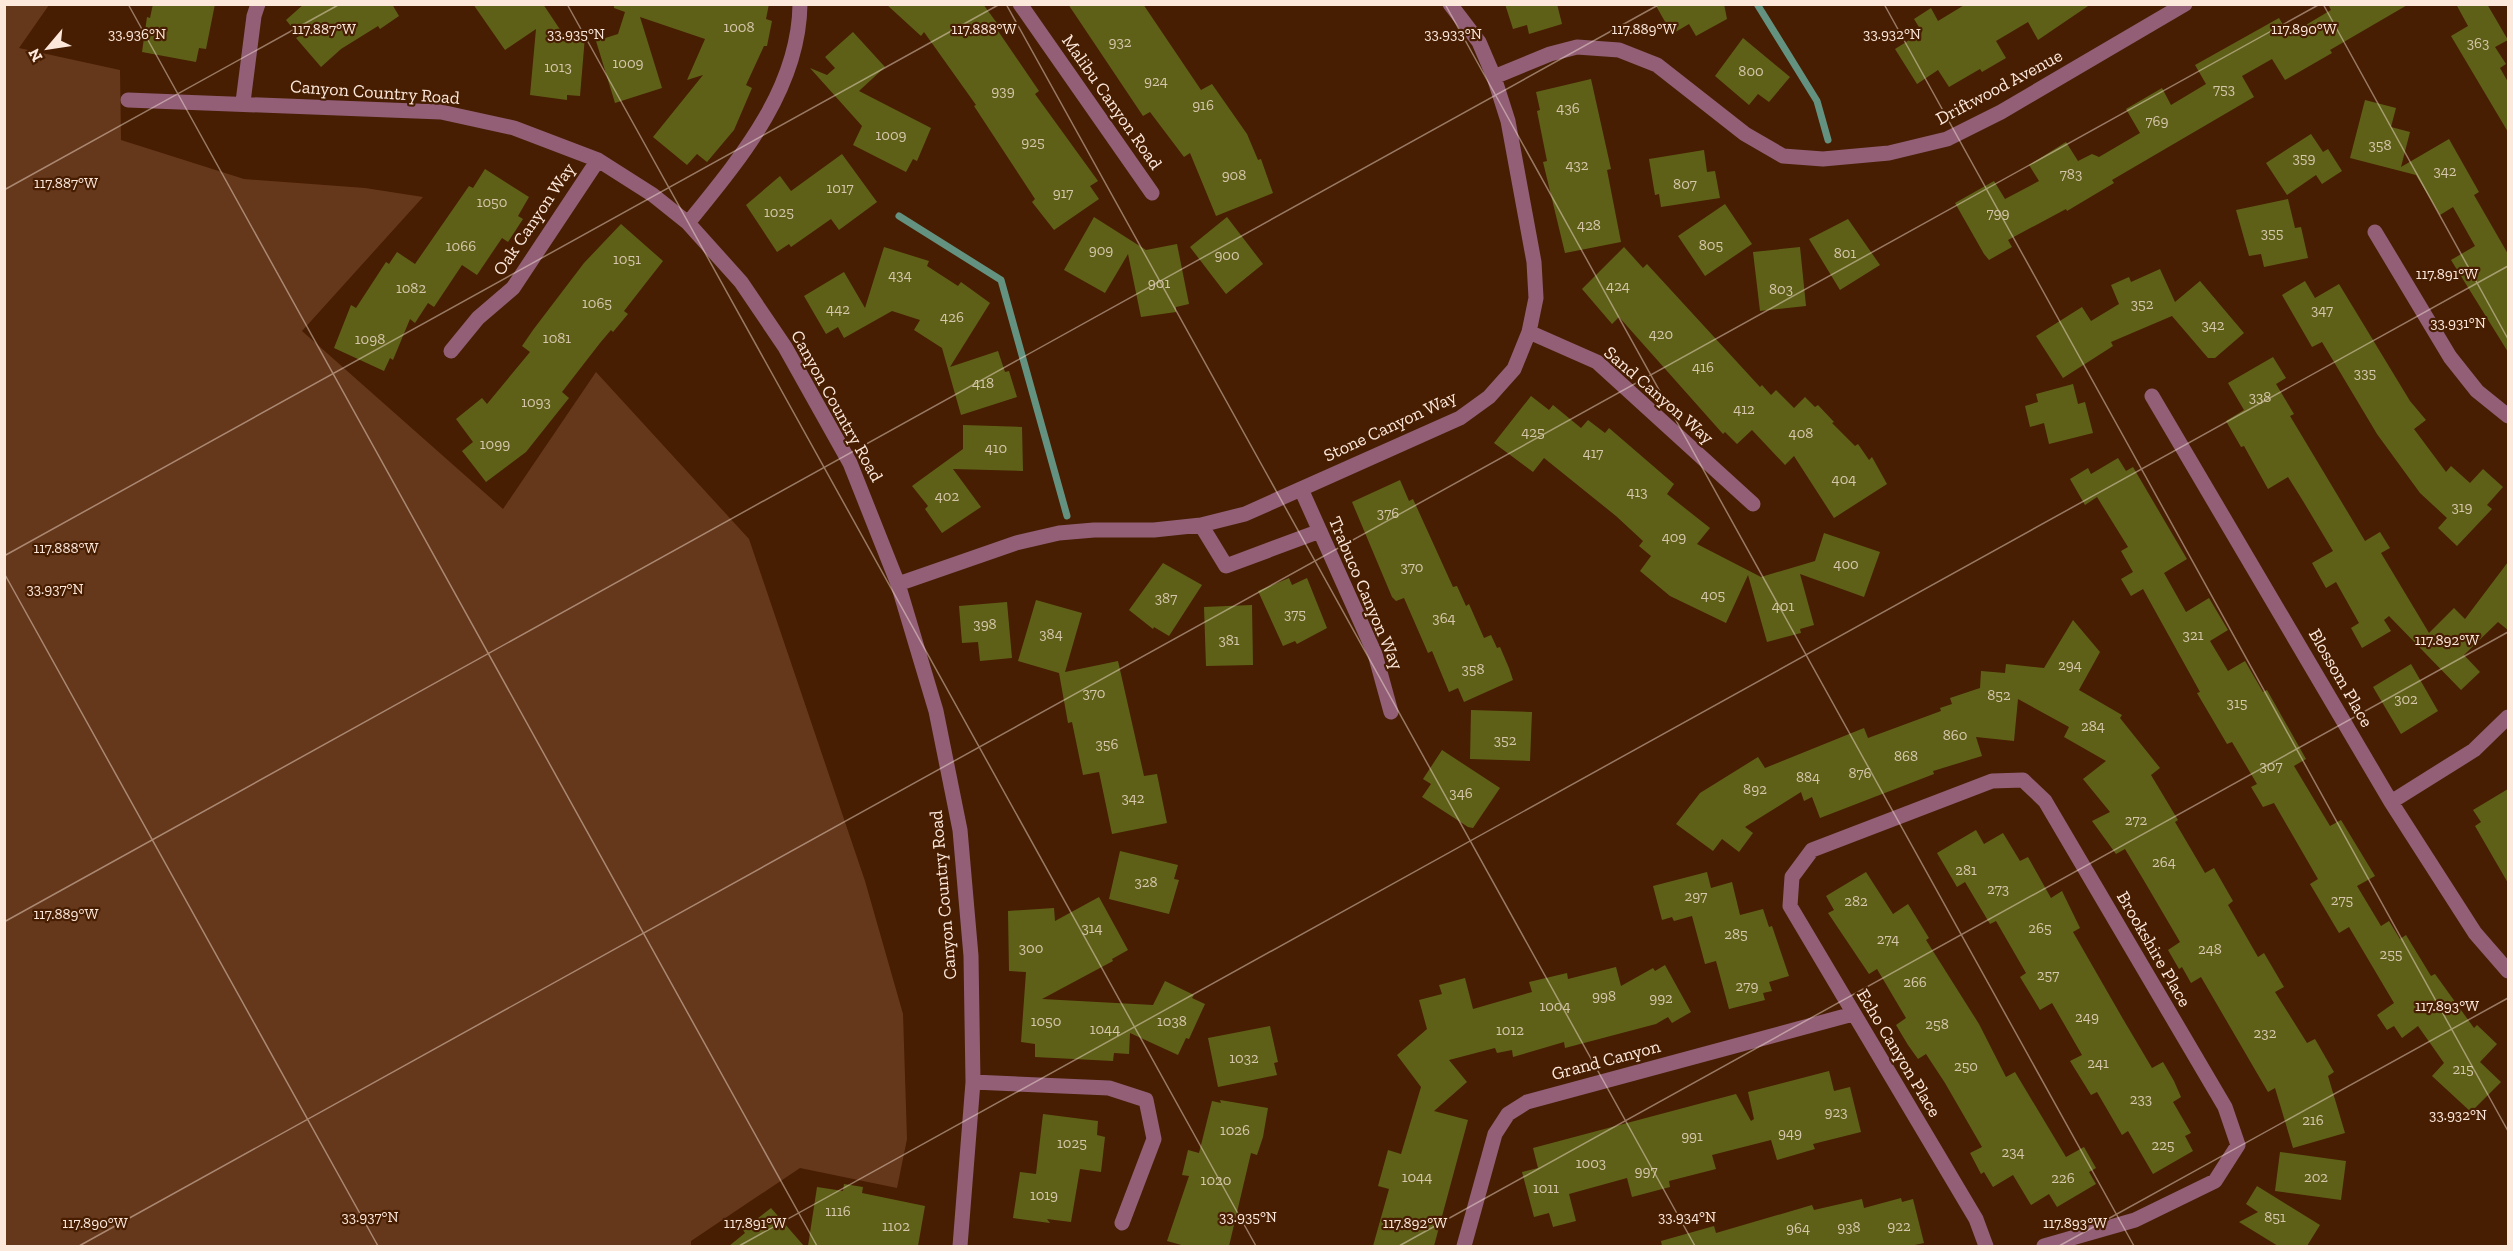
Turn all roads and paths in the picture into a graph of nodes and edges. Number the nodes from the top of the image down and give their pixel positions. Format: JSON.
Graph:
{"nodes":[{"id":1,"x":258,"y":4,"type":"edge"},
{"id":2,"x":800,"y":4,"type":"edge"},
{"id":3,"x":1020,"y":4,"type":"edge"},
{"id":4,"x":1450,"y":4,"type":"edge"},
{"id":5,"x":2185,"y":4,"type":"edge"},
{"id":6,"x":1494,"y":77,"type":"junction"},
{"id":7,"x":128,"y":100,"type":"dead end"},
{"id":8,"x":243,"y":102,"type":"junction"},
{"id":9,"x":598,"y":160,"type":"junction"},
{"id":10,"x":1152,"y":193,"type":"dead end"},
{"id":11,"x":688,"y":223,"type":"junction"},
{"id":12,"x":2375,"y":232,"type":"dead end"},
{"id":13,"x":1529,"y":332,"type":"junction"},
{"id":14,"x":451,"y":351,"type":"dead end"},
{"id":15,"x":2152,"y":396,"type":"dead end"},
{"id":16,"x":2508,"y":416,"type":"edge"},
{"id":17,"x":1301,"y":489,"type":"junction"},
{"id":18,"x":1753,"y":504,"type":"dead end"},
{"id":19,"x":1201,"y":525,"type":"junction"},
{"id":20,"x":1320,"y":531,"type":"junction"},
{"id":21,"x":898,"y":584,"type":"junction"},
{"id":22,"x":1391,"y":712,"type":"dead end"},
{"id":23,"x":2508,"y":717,"type":"edge"},
{"id":24,"x":2391,"y":802,"type":"junction"},
{"id":25,"x":1792,"y":877,"type":"joint"},
{"id":26,"x":2508,"y":972,"type":"edge"},
{"id":27,"x":1853,"y":1014,"type":"junction"},
{"id":28,"x":973,"y":1082,"type":"junction"},
{"id":29,"x":1122,"y":1223,"type":"dead end"},
{"id":30,"x":960,"y":1246,"type":"edge"},
{"id":31,"x":1464,"y":1246,"type":"edge"},
{"id":32,"x":1986,"y":1246,"type":"edge"},
{"id":33,"x":2044,"y":1246,"type":"edge"}],
"edges":[{"from":1,"to":8,"type":"street"},
{"from":2,"to":11,"type":"street"},
{"from":3,"to":10,"type":"street","name":"Malibu Canyon Road"},
{"from":4,"to":6,"type":"street","name":"Stone Canyon Way"},
{"from":5,"to":6,"type":"street","name":"Driftwood Avenue"},
{"from":6,"to":13,"type":"street","name":"Stone Canyon Way"},
{"from":7,"to":8,"type":"street","name":"Canyon Country Road"},
{"from":8,"to":9,"type":"street","name":"Canyon Country Road"},
{"from":9,"to":11,"type":"street","name":"Canyon Country Road"},
{"from":9,"to":14,"type":"street","name":"Oak Canyon Way"},
{"from":11,"to":21,"type":"street","name":"Canyon Country Road"},
{"from":12,"to":16,"type":"street"},
{"from":13,"to":17,"type":"street","name":"Stone Canyon Way"},
{"from":13,"to":18,"type":"street","name":"Sand Canyon Way"},
{"from":15,"to":24,"type":"street","name":"Blossom Place"},
{"from":17,"to":19,"type":"street","name":"Stone Canyon Way"},
{"from":17,"to":20,"type":"street","name":"Trabuco Canyon Way"},
{"from":19,"to":20,"type":"street"},
{"from":19,"to":21,"type":"street","name":"Stone Canyon Way"},
{"from":20,"to":22,"type":"street","name":"Trabuco Canyon Way"},
{"from":21,"to":28,"type":"street","name":"Canyon Country Road"},
{"from":23,"to":24,"type":"street"},
{"from":24,"to":26,"type":"street","name":"Blossom Place"},
{"from":25,"to":27,"type":"street","name":"Echo Canyon Place"},
{"from":25,"to":33,"type":"street","name":"Brookshire Place"},
{"from":27,"to":31,"type":"street","name":"Grand Canyon"},
{"from":27,"to":32,"type":"street","name":"Echo Canyon Place"},
{"from":28,"to":29,"type":"street"},
{"from":28,"to":30,"type":"street","name":"Canyon Country Road"}]}
